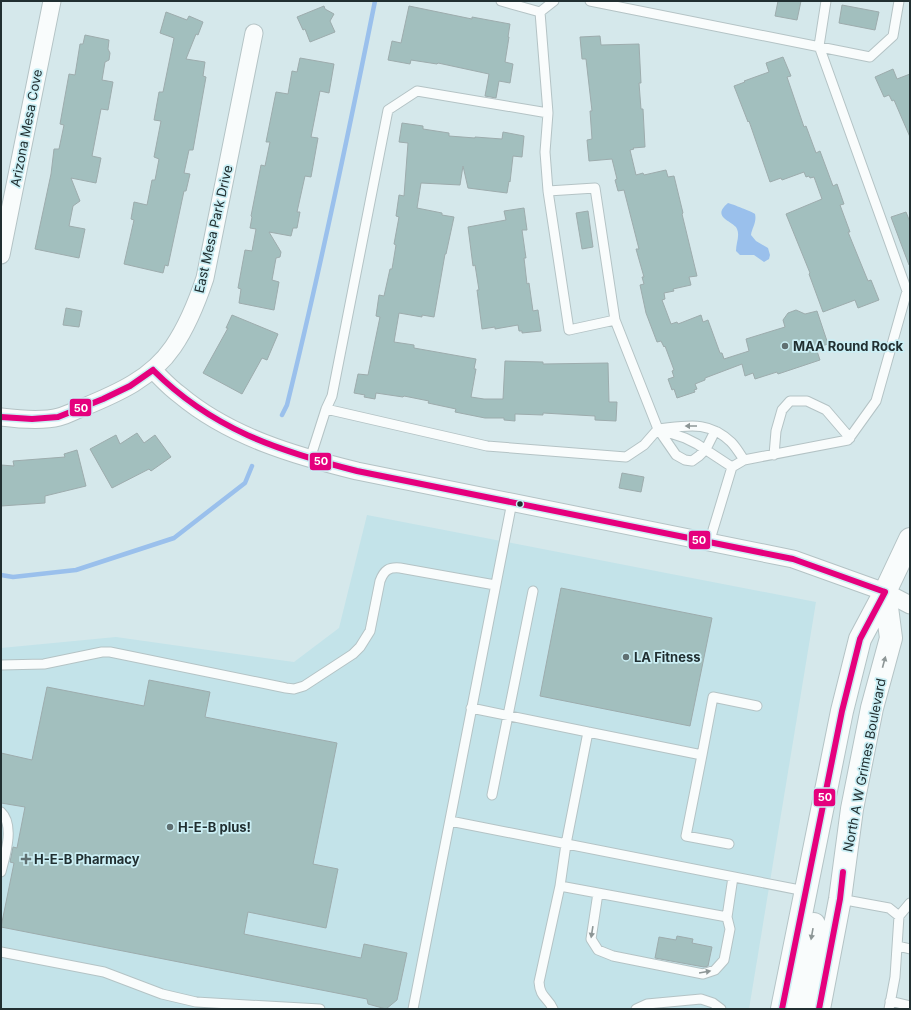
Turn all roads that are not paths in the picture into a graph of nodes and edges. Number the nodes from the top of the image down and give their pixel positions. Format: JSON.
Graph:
{"nodes":[{"id":1,"x":52,"y":1,"type":"edge"},
{"id":2,"x":501,"y":1,"type":"edge"},
{"id":3,"x":554,"y":1,"type":"edge"},
{"id":4,"x":590,"y":1,"type":"edge"},
{"id":5,"x":826,"y":1,"type":"edge"},
{"id":6,"x":899,"y":1,"type":"edge"},
{"id":7,"x":540,"y":12,"type":"junction"},
{"id":8,"x":254,"y":33,"type":"dead end"},
{"id":9,"x":819,"y":46,"type":"junction"},
{"id":10,"x":548,"y":113,"type":"junction"},
{"id":11,"x":548,"y":191,"type":"junction"},
{"id":12,"x":1,"y":255,"type":"edge"},
{"id":13,"x":615,"y":320,"type":"junction"},
{"id":14,"x":153,"y":370,"type":"junction"},
{"id":15,"x":326,"y":409,"type":"junction"},
{"id":16,"x":1,"y":418,"type":"edge"},
{"id":17,"x":658,"y":429,"type":"junction"},
{"id":18,"x":715,"y":431,"type":"junction"},
{"id":19,"x":850,"y":438,"type":"junction"},
{"id":20,"x":706,"y":449,"type":"junction"},
{"id":21,"x":774,"y":455,"type":"junction"},
{"id":22,"x":310,"y":459,"type":"junction"},
{"id":23,"x":744,"y":460,"type":"junction"},
{"id":24,"x":732,"y":467,"type":"junction"},
{"id":25,"x":512,"y":502,"type":"junction"},
{"id":26,"x":910,"y":539,"type":"edge"},
{"id":27,"x":709,"y":543,"type":"junction"},
{"id":28,"x":495,"y":585,"type":"junction"},
{"id":29,"x":533,"y":591,"type":"dead end"},
{"id":30,"x":885,"y":592,"type":"junction"},
{"id":31,"x":910,"y":595,"type":"edge"},
{"id":32,"x":910,"y":605,"type":"edge"},
{"id":33,"x":1,"y":665,"type":"edge"},
{"id":34,"x":757,"y":706,"type":"dead end"},
{"id":35,"x":471,"y":708,"type":"junction"},
{"id":36,"x":508,"y":716,"type":"junction"},
{"id":37,"x":588,"y":732,"type":"junction"},
{"id":38,"x":702,"y":756,"type":"junction"},
{"id":39,"x":492,"y":796,"type":"dead end"},
{"id":40,"x":1,"y":812,"type":"edge"},
{"id":41,"x":450,"y":821,"type":"junction"},
{"id":42,"x":817,"y":839,"type":"junction"},
{"id":43,"x":566,"y":844,"type":"junction"},
{"id":44,"x":729,"y":844,"type":"dead end"},
{"id":45,"x":1,"y":872,"type":"edge"},
{"id":46,"x":733,"y":877,"type":"junction"},
{"id":47,"x":560,"y":886,"type":"junction"},
{"id":48,"x":805,"y":892,"type":"junction"},
{"id":49,"x":598,"y":893,"type":"junction"},
{"id":50,"x":840,"y":899,"type":"junction"},
{"id":51,"x":910,"y":903,"type":"edge"},
{"id":52,"x":900,"y":916,"type":"junction"},
{"id":53,"x":727,"y":917,"type":"junction"},
{"id":54,"x":898,"y":946,"type":"junction"},
{"id":55,"x":910,"y":949,"type":"edge"},
{"id":56,"x":1,"y":952,"type":"edge"},
{"id":57,"x":889,"y":1005,"type":"edge"},
{"id":58,"x":910,"y":1006,"type":"edge"},
{"id":59,"x":320,"y":1009,"type":"edge"},
{"id":60,"x":413,"y":1009,"type":"edge"},
{"id":61,"x":553,"y":1009,"type":"edge"},
{"id":62,"x":636,"y":1009,"type":"edge"},
{"id":63,"x":721,"y":1009,"type":"edge"},
{"id":64,"x":782,"y":1009,"type":"edge"},
{"id":65,"x":804,"y":1009,"type":"edge"},
{"id":66,"x":819,"y":1009,"type":"edge"}],
"edges":[{"from":1,"to":12,"type":"street","name":"Arizona Mesa Cove"},
{"from":2,"to":7,"type":"lane"},
{"from":3,"to":7,"type":"lane"},
{"from":4,"to":9,"type":"lane"},
{"from":5,"to":9,"type":"lane"},
{"from":6,"to":9,"type":"lane"},
{"from":7,"to":10,"type":"lane"},
{"from":8,"to":14,"type":"street","name":"East Mesa Park Drive"},
{"from":9,"to":19,"type":"lane"},
{"from":10,"to":11,"type":"lane"},
{"from":10,"to":15,"type":"lane"},
{"from":11,"to":13,"type":"lane"},
{"from":11,"to":13,"type":"lane"},
{"from":13,"to":17,"type":"lane"},
{"from":14,"to":16,"type":"street","name":"East Mesa Park Drive"},
{"from":14,"to":22,"type":"street"},
{"from":15,"to":17,"type":"lane"},
{"from":15,"to":22,"type":"lane"},
{"from":18,"to":17,"type":"lane","one_way":true},
{"from":17,"to":20,"type":"lane"},
{"from":17,"to":20,"type":"lane"},
{"from":18,"to":20,"type":"lane"},
{"from":18,"to":23,"type":"lane"},
{"from":19,"to":21,"type":"lane"},
{"from":19,"to":21,"type":"lane"},
{"from":20,"to":24,"type":"lane"},
{"from":21,"to":23,"type":"lane"},
{"from":22,"to":25,"type":"street"},
{"from":23,"to":24,"type":"lane"},
{"from":24,"to":27,"type":"lane"},
{"from":25,"to":27,"type":"street"},
{"from":25,"to":28,"type":"lane"},
{"from":26,"to":30,"type":"main road"},
{"from":27,"to":30,"type":"street"},
{"from":28,"to":33,"type":"lane"},
{"from":28,"to":35,"type":"lane"},
{"from":29,"to":36,"type":"lane"},
{"from":30,"to":31,"type":"street"},
{"from":30,"to":32,"type":"street"},
{"from":30,"to":42,"type":"main road"},
{"from":50,"to":30,"type":"main road","name":"North A W Grimes Boulevard","one_way":true},
{"from":34,"to":38,"type":"lane"},
{"from":35,"to":36,"type":"lane"},
{"from":35,"to":41,"type":"lane"},
{"from":36,"to":37,"type":"lane"},
{"from":36,"to":39,"type":"lane"},
{"from":37,"to":38,"type":"lane"},
{"from":37,"to":43,"type":"lane"},
{"from":38,"to":44,"type":"lane"},
{"from":40,"to":45,"type":"lane"},
{"from":41,"to":43,"type":"lane"},
{"from":41,"to":60,"type":"lane"},
{"from":42,"to":48,"type":"main road"},
{"from":42,"to":65,"type":"main road","one_way":true},
{"from":43,"to":46,"type":"lane"},
{"from":43,"to":47,"type":"lane"},
{"from":46,"to":48,"type":"lane"},
{"from":46,"to":53,"type":"lane"},
{"from":47,"to":49,"type":"lane"},
{"from":47,"to":61,"type":"lane"},
{"from":48,"to":64,"type":"main road"},
{"from":49,"to":53,"type":"lane"},
{"from":49,"to":53,"type":"lane","one_way":true},
{"from":50,"to":52,"type":"lane"},
{"from":50,"to":66,"type":"main road","name":"North A W Grimes Boulevard"},
{"from":51,"to":52,"type":"lane"},
{"from":52,"to":54,"type":"lane"},
{"from":54,"to":55,"type":"lane"},
{"from":54,"to":57,"type":"lane"},
{"from":56,"to":59,"type":"lane"},
{"from":57,"to":58,"type":"lane"},
{"from":62,"to":63,"type":"lane"}]}
